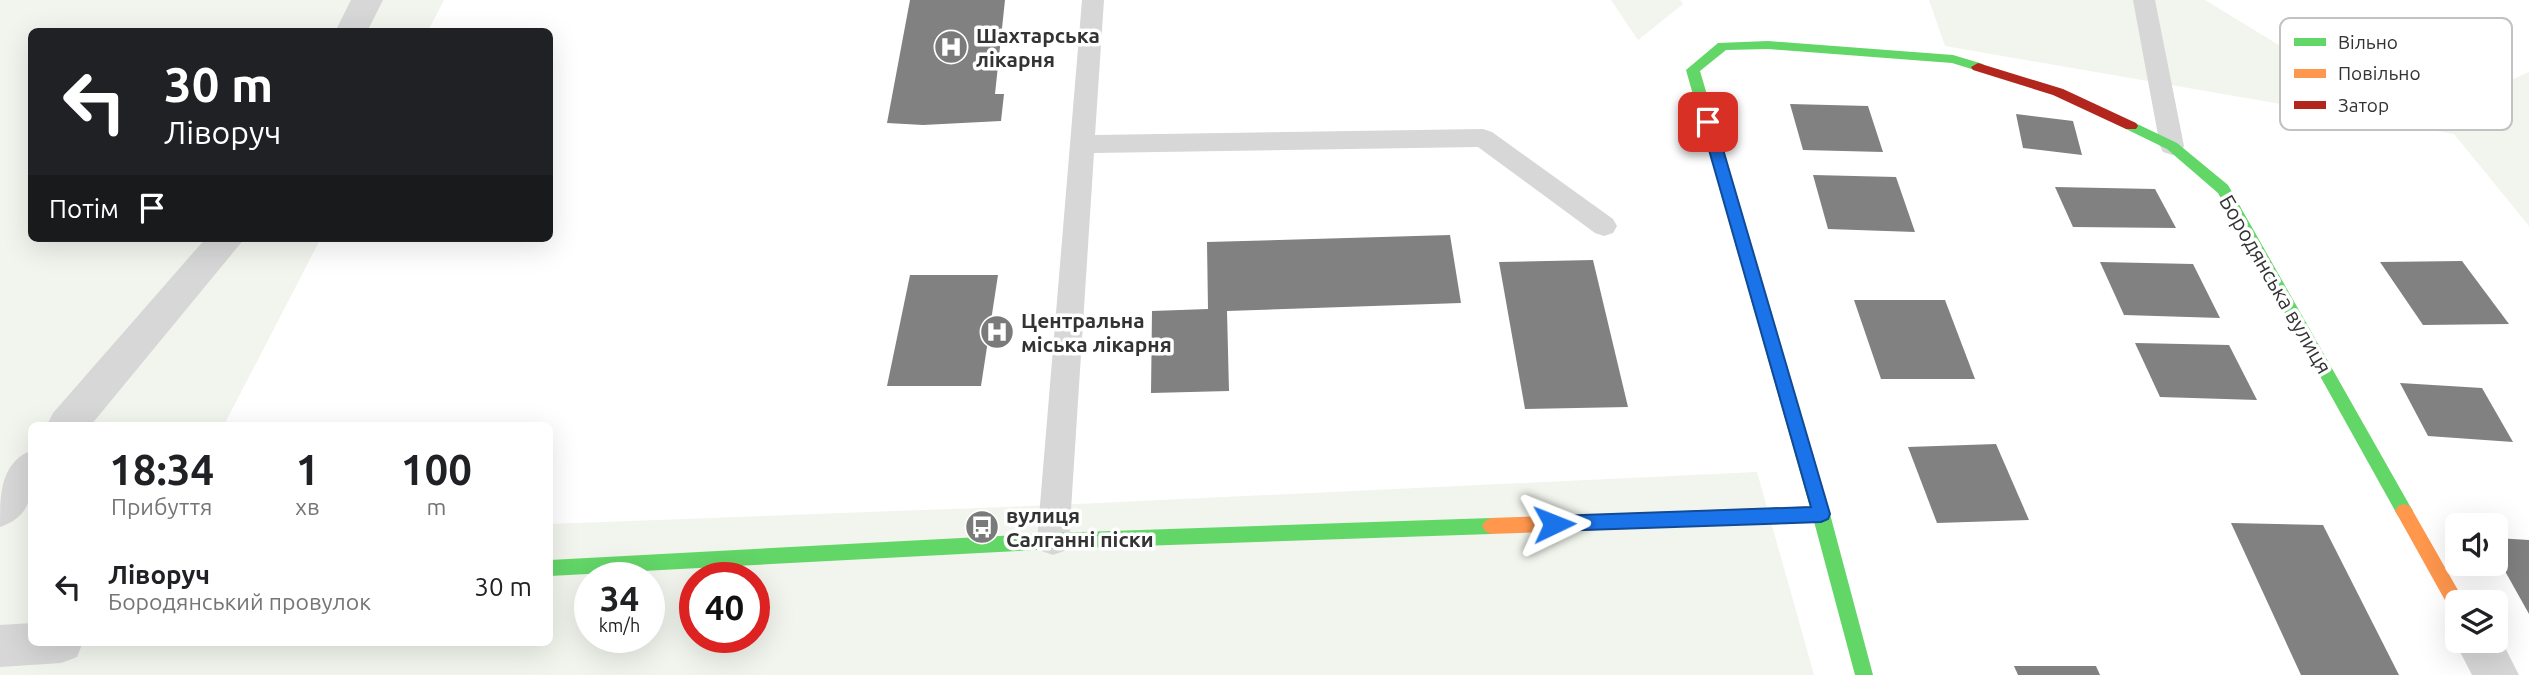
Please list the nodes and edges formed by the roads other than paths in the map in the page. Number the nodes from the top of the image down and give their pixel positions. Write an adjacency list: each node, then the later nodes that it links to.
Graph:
1 (368, 0): 4 (street)
2 (1093, 0): 5 (lane)
3 (2144, 0): 6 (lane)
4 (353, 28)
5 (1082, 144): 7 (lane); 13 (lane)
6 (2172, 146): 12 (street, Бородянська вулиця); 15 (street, Бородянська вулиця)
7 (1604, 226)
8 (224, 242): 9 (street)
9 (70, 422)
10 (28, 472): 11 (street)
11 (0, 509)
12 (1821, 514): 13 (street); 19 (street)
13 (1053, 541): 14 (street)
14 (553, 568)
15 (2449, 590)
16 (28, 644): 17 (street)
17 (0, 646)
18 (2484, 653): 20 (street)
19 (1864, 675)
20 (2496, 675)

